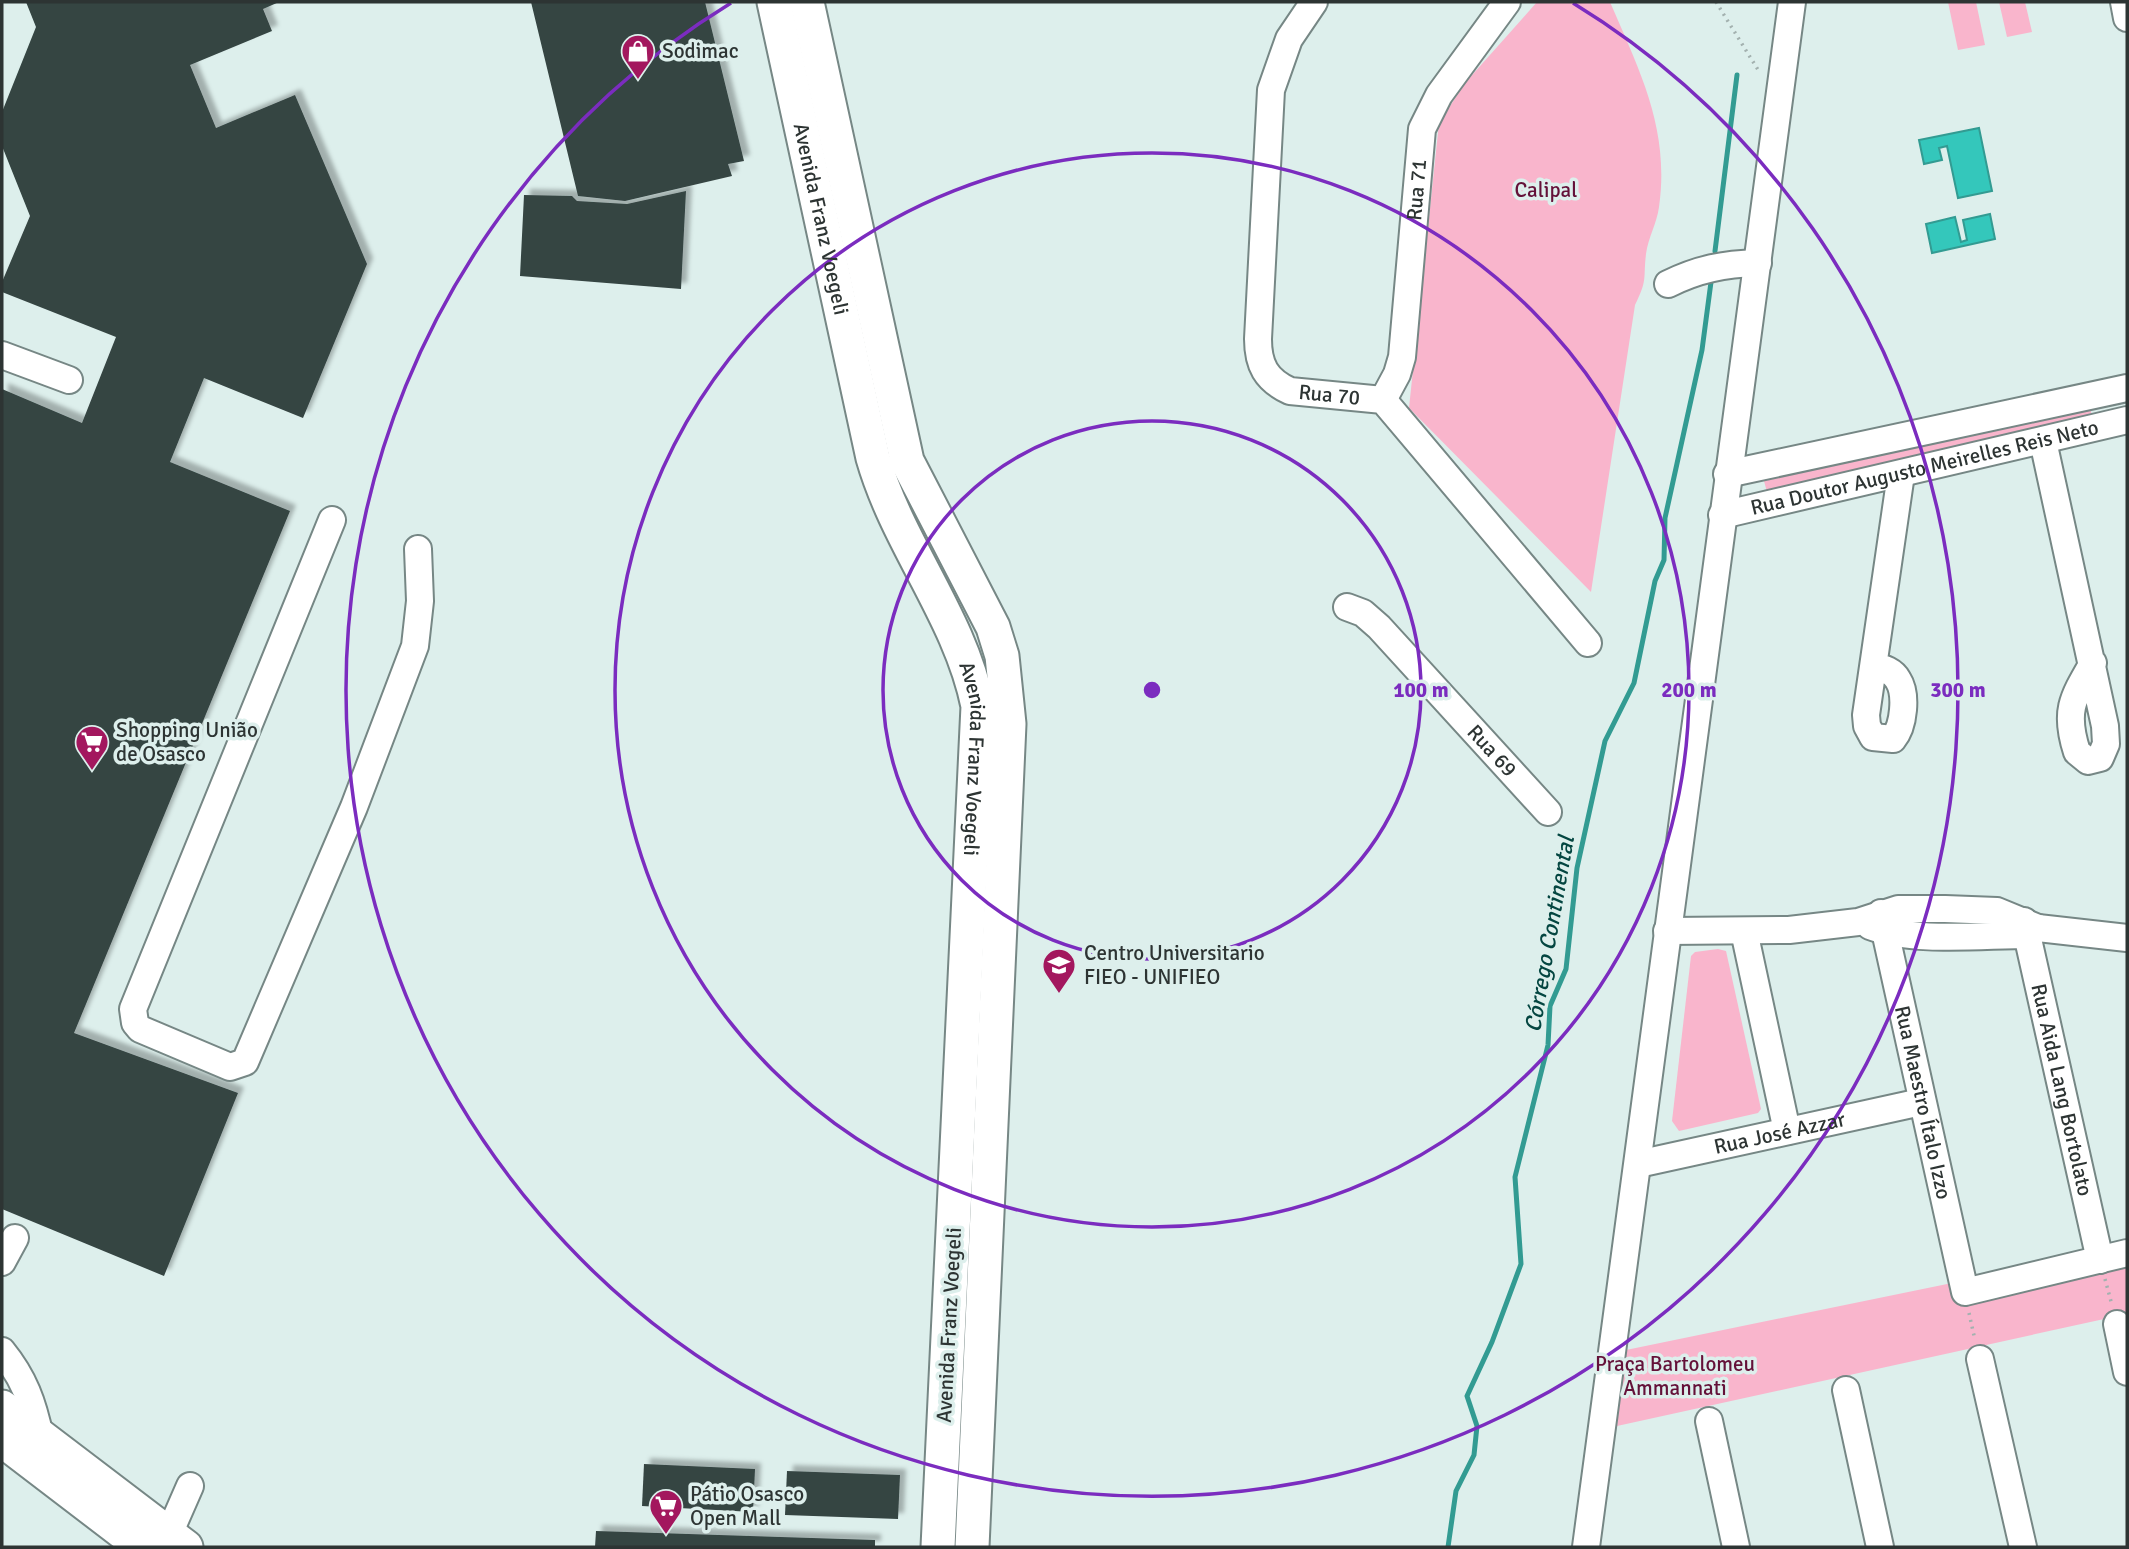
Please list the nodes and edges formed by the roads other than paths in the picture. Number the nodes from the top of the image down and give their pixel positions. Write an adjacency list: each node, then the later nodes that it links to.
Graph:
1 (774, 2): 10 (main road, Avenida Franz Voegeli)
2 (807, 2): 13 (main road, Avenida Franz Voegeli)
3 (1314, 2): 15 (street, Rua 70)
4 (1507, 2): 15 (street, Rua 71)
5 (1792, 2): 8 (street)
6 (2124, 2): 7 (street)
7 (2127, 18)
8 (1758, 263): 9 (street); 18 (street)
9 (1668, 284)
10 (843, 320): 13 (main road); 26 (main road, Avenida Franz Voegeli)
11 (2, 355): 12 (street)
12 (69, 380)
13 (889, 384): 24 (main road, Avenida Franz Voegeli)
14 (2126, 393): 18 (street, Rua Doutor Augusto Meirelles Reis Neto)
15 (1383, 400): 25 (street, Rua 70)
16 (2127, 420): 17 (street, Rua Doutor Augusto Meirelles Reis Neto)
17 (2043, 440): 19 (street, Rua Doutor Augusto Meirelles Reis Neto); 28 (street)
18 (1727, 474): 20 (street)
19 (1901, 474): 20 (street, Rua Doutor Augusto Meirelles Reis Neto); 29 (street)
20 (1722, 515): 33 (street)
21 (332, 520): 22 (street)
22 (418, 549)
23 (1347, 607): 30 (street, Rua 69)
24 (986, 613): 26 (main road); 27 (main road, Avenida Franz Voegeli)
25 (1588, 643)
26 (961, 650): 27 (main road); 55 (main road, Avenida Franz Voegeli)
27 (1000, 652): 56 (main road, Avenida Franz Voegeli)
28 (2093, 663)
29 (1874, 666)
30 (1548, 812)
31 (1875, 922): 32 (street); 34 (street); 36 (street, Rua Maestro Ítalo Izzo)
32 (2030, 928): 35 (street); 41 (street, Rua Aida Lang Bortolato)
33 (1667, 931): 34 (street); 38 (street)
34 (1744, 931): 37 (street)
35 (2127, 938)
36 (1921, 1102): 37 (street, Rua José Azzar); 41 (street, Rua Maestro Ítalo Izzo)
37 (1787, 1131): 38 (street, Rua José Azzar)
38 (1638, 1164): 53 (street)
39 (15, 1238): 42 (street)
40 (2127, 1253): 41 (street)
41 (2100, 1260)
42 (2, 1262)
43 (2117, 1324): 46 (street)
44 (2, 1351): 50 (street)
45 (1980, 1359): 59 (street)
46 (2127, 1371)
47 (1846, 1390): 58 (street)
48 (2, 1407): 50 (main road)
49 (1709, 1421): 57 (street)
50 (40, 1437): 54 (main road)
51 (2, 1440): 54 (main road)
52 (190, 1486): 54 (street)
53 (1589, 1542)
54 (166, 1543)
55 (938, 1547)
56 (972, 1547)
57 (1736, 1547)
58 (1880, 1547)
59 (2023, 1547)

